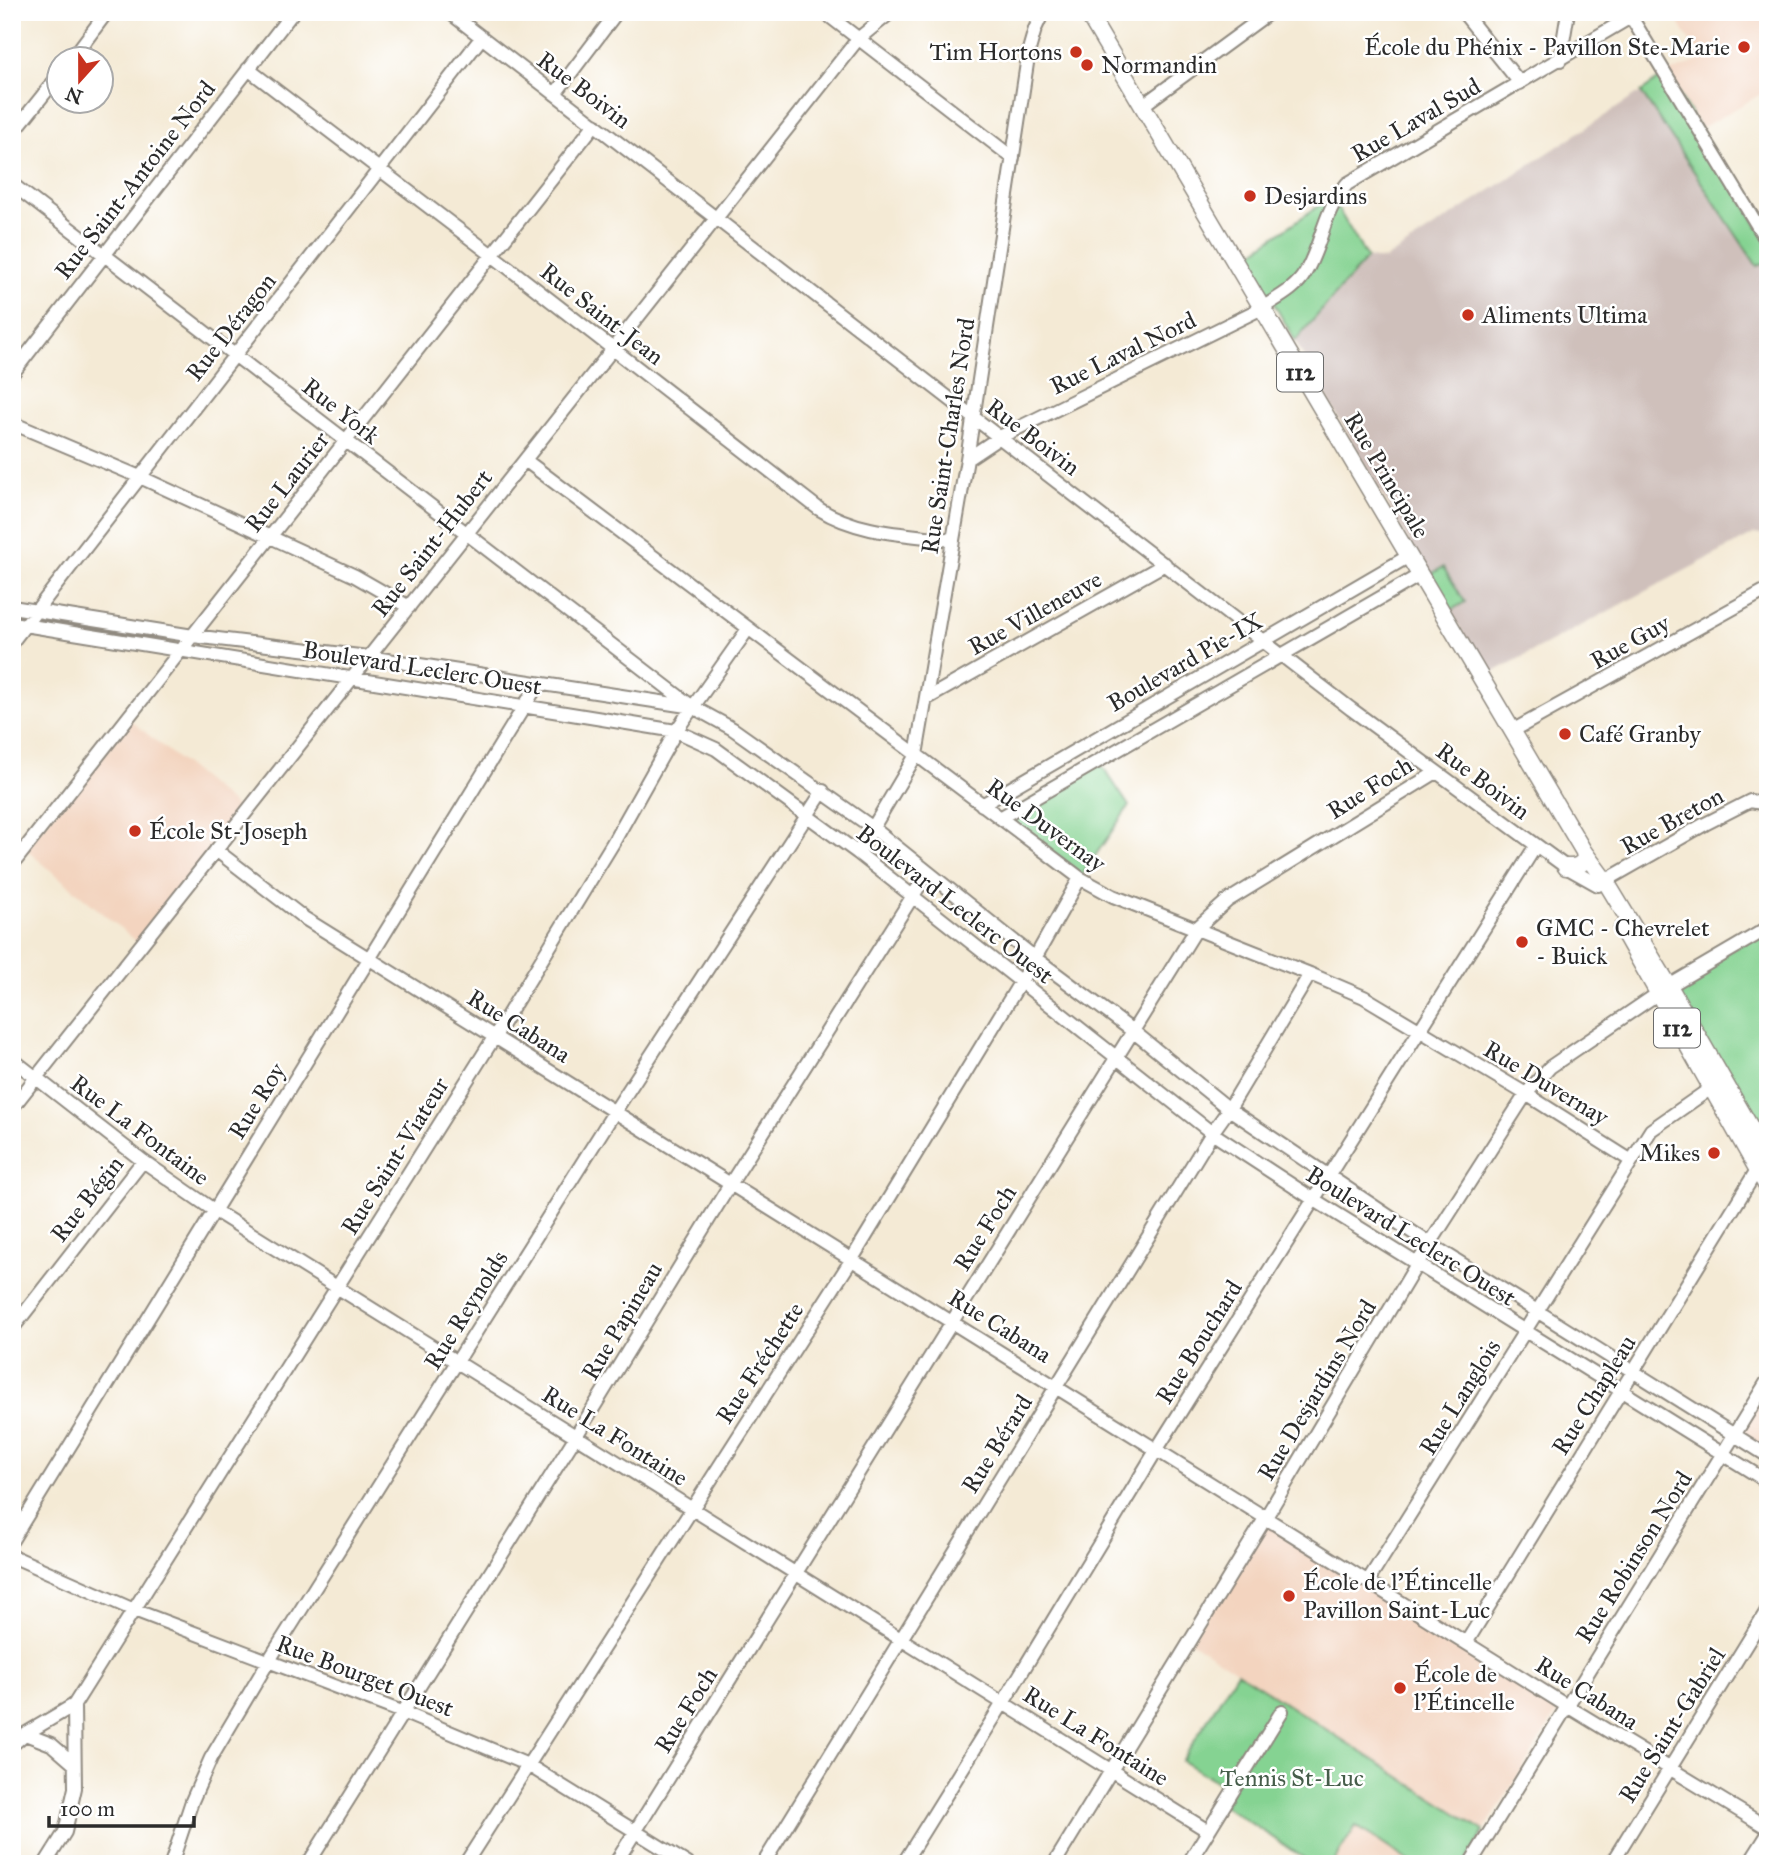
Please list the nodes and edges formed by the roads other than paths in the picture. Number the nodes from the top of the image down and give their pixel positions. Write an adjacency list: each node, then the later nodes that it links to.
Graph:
1 (107, 12): 15 (street)
2 (293, 12): 17 (street, Rue Saint-Antoine Nord)
3 (449, 12): 13 (street, Rue Boivin)
4 (617, 12): 20 (street)
5 (824, 12): 14 (street)
6 (891, 12): 14 (street, Rue Saint-Hubert)
7 (1043, 12): 24 (street, Rue Saint-Charles Nord)
8 (1087, 12): 21 (main road, Rue Principale / 112)
9 (1270, 12): 21 (street)
10 (1463, 12): 18 (street)
11 (1567, 12): 16 (street)
12 (1635, 15): 16 (street, Rue Laval Sud); 28 (street)
13 (482, 37): 20 (street, Rue Boivin); 25 (street, Rue Déragon)
14 (858, 39): 24 (street); 27 (street, Rue Saint-Hubert)
15 (82, 46)
16 (1560, 60): 18 (street, Rue Laval Sud)
17 (248, 69): 25 (street, Rue Saint-Jean); 29 (street, Rue Saint-Antoine Nord)
18 (1520, 83): 31 (street, Rue Laval Sud)
19 (46, 92): 23 (street)
20 (555, 94): 22 (street, Rue Boivin)
21 (1142, 106): 31 (main road, Rue Principale / 112)
22 (595, 124): 27 (street, Rue Boivin); 30 (street, Rue Laurier)
23 (12, 134)
24 (1013, 158): 35 (street, Rue Saint-Charles Nord)
25 (380, 169): 30 (street, Rue Saint-Jean); 33 (street, Rue Déragon)
26 (12, 184): 29 (street, Rue York)
27 (717, 217): 32 (street, Rue Saint-Hubert); 35 (street, Rue Boivin)
28 (1768, 243)
29 (103, 254): 33 (street, Rue York); 34 (street, Rue Saint-Antoine Nord)
30 (492, 255): 32 (street, Rue Saint-Jean); 38 (street, Rue Laurier)
31 (1262, 308): 37 (street, Rue Laval Nord); 45 (main road, Rue Principale / 112)
32 (612, 349): 40 (street, Rue Saint-Hubert); 44 (street, Rue Saint-Jean)
33 (235, 356): 38 (street, Rue York); 41 (street, Rue Déragon)
34 (12, 374)
35 (973, 418): 37 (street, Rue Boivin); 39 (street, Rue Saint-Charles Nord)
36 (12, 423): 41 (street)
37 (1000, 438): 39 (street, Rue Laval Nord); 46 (street, Rue Boivin)
38 (346, 441): 42 (street, Rue York); 43 (street, Rue Laurier)
39 (967, 459): 44 (street, Rue Saint-Charles Nord)
40 (525, 460): 42 (street, Rue Saint-Hubert); 55 (street, Rue Duvernay)
41 (140, 477): 43 (street); 52 (street, Rue Déragon)
42 (466, 533): 51 (street, Rue Saint-Hubert); 62 (street, Rue York)
43 (270, 537): 51 (street); 56 (street, Rue Laurier)
44 (953, 540): 67 (street, Rue Saint-Charles Nord)
45 (1409, 556): 47 (main road, Rue Principale / 112); 49 (street, Boulevard Pie-IX)
46 (1165, 564): 57 (street, Rue Boivin); 67 (street, Rue Villeneuve)
47 (1420, 575): 53 (street, Boulevard Pie-IX); 73 (main road, Rue Principale / 112)
48 (1768, 589): 73 (street, Rue Guy)
49 (1346, 593): 53 (street); 57 (street, Boulevard Pie-IX)
50 (12, 607): 52 (street, Boulevard Leclerc Ouest)
51 (409, 607): 61 (street, Rue Saint-Hubert)
52 (36, 611): 54 (street, Rue Déragon); 56 (street, Boulevard Leclerc Ouest)
53 (1357, 611): 60 (street, Boulevard Pie-IX)
54 (18, 624): 58 (street, Rue Déragon); 59 (street, Boulevard Leclerc Ouest)
55 (748, 629): 70 (street, Rue Saint-Viateur); 76 (street, Rue Duvernay)
56 (193, 636): 59 (street, Rue Laurier); 61 (street, Boulevard Leclerc Ouest)
57 (1263, 641): 60 (street, Rue Boivin); 64 (street, Boulevard Pie-IX)
58 (12, 642)
59 (181, 651): 63 (street, Boulevard Leclerc Ouest); 89 (street, Rue Laurier)
60 (1282, 655): 68 (street, Boulevard Pie-IX); 78 (street, Rue Boivin)
61 (368, 657): 63 (street, Rue Saint-Hubert); 65 (street, Boulevard Leclerc Ouest)
62 (645, 671): 66 (street); 70 (street, Rue York)
63 (351, 680): 69 (street, Boulevard Leclerc Ouest); 86 (street, Rue Saint-Hubert)
64 (1192, 683): 68 (street); 71 (street, Boulevard Pie-IX)
65 (538, 684): 66 (street, Boulevard Leclerc Ouest); 69 (street, Rue Roy)
66 (635, 698): 70 (street, Boulevard Leclerc Ouest)
67 (926, 699): 76 (street, Rue Saint-Charles Nord)
68 (1204, 700): 74 (street, Boulevard Pie-IX)
69 (525, 706): 72 (street, Boulevard Leclerc Ouest); 97 (street, Rue Roy)
70 (693, 707): 72 (street, Rue Saint-Viateur); 79 (street, Boulevard Leclerc Ouest)
71 (1127, 721): 74 (street); 75 (street, Boulevard Pie-IX)
72 (676, 731): 82 (street, Boulevard Leclerc Ouest); 104 (street, Rue Saint-Viateur)
73 (1512, 731): 87 (main road, Rue Principale / 112)
74 (1137, 739): 77 (street, Boulevard Pie-IX)
75 (1074, 751): 77 (street); 81 (street, Boulevard Pie-IX)
76 (916, 755): 81 (street, Rue Duvernay); 84 (street, Rue Saint-Charles Nord)
77 (1085, 769): 83 (street, Boulevard Pie-IX)
78 (1435, 773): 85 (street, Rue Boivin); 95 (street, Rue Foch)
79 (823, 791): 82 (street, Rue Reynolds); 84 (street, Boulevard Leclerc Ouest)
80 (1768, 804): 93 (street, Rue Breton)
81 (982, 805): 83 (street, Rue Duvernay)
82 (807, 814): 88 (street, Boulevard Leclerc Ouest); 112 (street, Rue Reynolds)
83 (1000, 818): 92 (street, Rue Duvernay)
84 (873, 828): 88 (street, Rue Saint-Charles Nord); 91 (street, Boulevard Leclerc Ouest)
85 (1535, 846): 90 (street, Rue Boivin); 102 (street, Rue Bouchard)
86 (216, 850): 97 (street, Rue Cabana); 107 (street, Rue Saint-Hubert)
87 (1584, 852): 90 (main road); 93 (main road, Rue Principale / 112)
88 (858, 853): 94 (street, Boulevard Leclerc Ouest)
89 (12, 865)
90 (1566, 867): 93 (street, Rue Boivin)
91 (928, 872): 94 (street, Rue Papineau); 98 (street, Boulevard Leclerc Ouest)
92 (1080, 878): 95 (street, Rue Duvernay); 98 (street, Rue Fréchette)
93 (1602, 884): 101 (main road, Rue Principale / 112)
94 (912, 896): 100 (street, Boulevard Leclerc Ouest); 118 (street, Rue Papineau)
95 (1197, 928): 99 (street, Rue Duvernay); 103 (street, Rue Foch)
96 (1768, 929): 101 (street, Rue Desjardins Nord)
97 (370, 958): 104 (street, Rue Cabana); 121 (street, Rue Roy)
98 (1035, 958): 100 (street, Rue Fréchette); 103 (street, Boulevard Leclerc Ouest)
99 (1310, 974): 102 (street, Rue Duvernay); 111 (street, Rue Bérard)
100 (1021, 982): 106 (street, Boulevard Leclerc Ouest); 123 (street, Rue Fréchette)
101 (1663, 990): 108 (main road, Rue Principale / 112); 109 (street, Rue Desjardins Nord)
102 (1420, 1031): 109 (street, Rue Duvernay); 117 (street, Rue Bouchard)
103 (1134, 1032): 106 (street, Rue Foch); 111 (street, Boulevard Leclerc Ouest)
104 (495, 1036): 112 (street, Rue Cabana); 125 (street, Rue Saint-Viateur)
105 (12, 1059): 107 (street, Rue La Fontaine)
106 (1116, 1059): 113 (street, Boulevard Leclerc Ouest); 127 (street, Rue Foch)
107 (36, 1078): 110 (street, Rue Saint-Hubert); 115 (street, Rue La Fontaine)
108 (1717, 1084): 114 (street, Rue Langlois); 116 (main road, Rue Principale / 112)
109 (1526, 1094): 114 (street, Rue Duvernay); 122 (street, Rue Desjardins Nord)
110 (12, 1108)
111 (1229, 1109): 113 (street, Rue Bérard); 117 (street, Boulevard Leclerc Ouest)
112 (615, 1111): 118 (street, Rue Cabana); 130 (street, Rue Reynolds)
113 (1212, 1133): 120 (street, Boulevard Leclerc Ouest); 133 (street, Rue Bérard)
114 (1630, 1160): 126 (street, Rue Langlois)
115 (143, 1161): 121 (street, Rue La Fontaine); 128 (street, Rue Bégin)
116 (1762, 1164): 119 (main road, Rue Principale / 112); 131 (street, Rue Chapleau)
117 (1329, 1176): 120 (street, Rue Bouchard); 122 (street, Boulevard Leclerc Ouest)
118 (731, 1183): 123 (street, Rue Cabana); 136 (street, Rue Papineau)
119 (1768, 1188)
120 (1313, 1199): 124 (street, Boulevard Leclerc Ouest); 137 (street, Rue Bouchard)
121 (215, 1211): 125 (street, Rue La Fontaine); 143 (street, Rue Roy)
122 (1430, 1244): 124 (street, Rue Desjardins Nord); 126 (street, Boulevard Leclerc Ouest)
123 (852, 1259): 127 (street, Rue Cabana); 141 (street, Rue Fréchette)
124 (1417, 1264): 129 (street, Boulevard Leclerc Ouest); 142 (street, Rue Desjardins Nord)
125 (337, 1287): 130 (street, Rue La Fontaine); 148 (street, Rue Saint-Viateur)
126 (1538, 1311): 129 (street, Rue Langlois); 131 (street, Boulevard Leclerc Ouest)
127 (952, 1321): 133 (street, Rue Cabana); 145 (street, Rue Foch)
128 (12, 1329)
129 (1525, 1332): 134 (street, Boulevard Leclerc Ouest); 146 (street, Rue Langlois)
130 (458, 1363): 136 (street, Rue La Fontaine); 151 (street, Rue Reynolds)
131 (1633, 1371): 134 (street, Rue Chapleau); 135 (street, Boulevard Leclerc Ouest)
132 (1768, 1380): 135 (street, Rue Robinson Nord)
133 (1056, 1387): 137 (street, Rue Cabana); 149 (street, Rue Bérard)
134 (1621, 1391): 138 (street, Boulevard Leclerc Ouest); 150 (street, Rue Chapleau)
135 (1734, 1435): 138 (street, Rue Robinson Nord); 139 (street, Boulevard Leclerc Ouest)
136 (576, 1436): 141 (street, Rue La Fontaine); 156 (street, Rue Papineau)
137 (1157, 1449): 142 (street, Rue Cabana); 152 (street, Rue Bouchard)
138 (1722, 1454): 140 (street, Boulevard Leclerc Ouest); 154 (street, Rue Robinson Nord)
139 (1768, 1456)
140 (1768, 1482)
141 (691, 1508): 145 (street, Rue La Fontaine); 160 (street, Rue Fréchette)
142 (1266, 1517): 146 (street, Rue Cabana); 162 (street, Rue Desjardins Nord)
143 (12, 1540)
144 (12, 1556): 148 (street, Rue Bourget Ouest)
145 (795, 1573): 149 (street, Rue La Fontaine); 164 (street, Rue Foch)
146 (1368, 1581): 150 (street, Rue Cabana)
147 (1768, 1609): 161 (street, Rue Saint-Gabriel)
148 (134, 1610): 151 (street, Rue Bourget Ouest); 153 (street, Rue Saint-Viateur)
149 (901, 1639): 152 (street, Rue La Fontaine); 174 (street, Rue Bérard)
150 (1466, 1643): 154 (street, Rue Cabana)
151 (268, 1662): 156 (street, Rue Bourget Ouest); 169 (street, Rue Reynolds)
152 (1003, 1703): 162 (street, Rue La Fontaine); 175 (street, Rue Bouchard)
153 (74, 1705): 157 (street); 159 (street)
154 (1567, 1706): 161 (street, Rue Cabana); 167 (street, Rue Robinson Nord)
155 (1282, 1710): 165 (street)
156 (402, 1712): 160 (street, Rue Bourget Ouest); 170 (street, Rue Papineau)
157 (25, 1734): 158 (street); 159 (street)
158 (12, 1745)
159 (74, 1763): 168 (street)
160 (528, 1765): 164 (street, Rue Bourget Ouest); 171 (street, Rue Fréchette)
161 (1670, 1769): 163 (street, Rue Cabana); 178 (street, Rue Saint-Gabriel)
162 (1111, 1770): 165 (street, Rue La Fontaine); 176 (street, Rue Desjardins Nord)
163 (1768, 1828)
164 (636, 1830): 172 (street, Rue Foch); 173 (street, Rue Bourget Ouest)
165 (1208, 1831): 177 (street)
166 (1768, 1834): 179 (street)
167 (1470, 1863)
168 (45, 1864)
169 (171, 1864)
170 (309, 1864)
171 (465, 1864)
172 (615, 1864)
173 (688, 1864)
174 (763, 1864)
175 (903, 1864)
176 (1054, 1864)
177 (1188, 1864)
178 (1611, 1864)
179 (1749, 1864)

